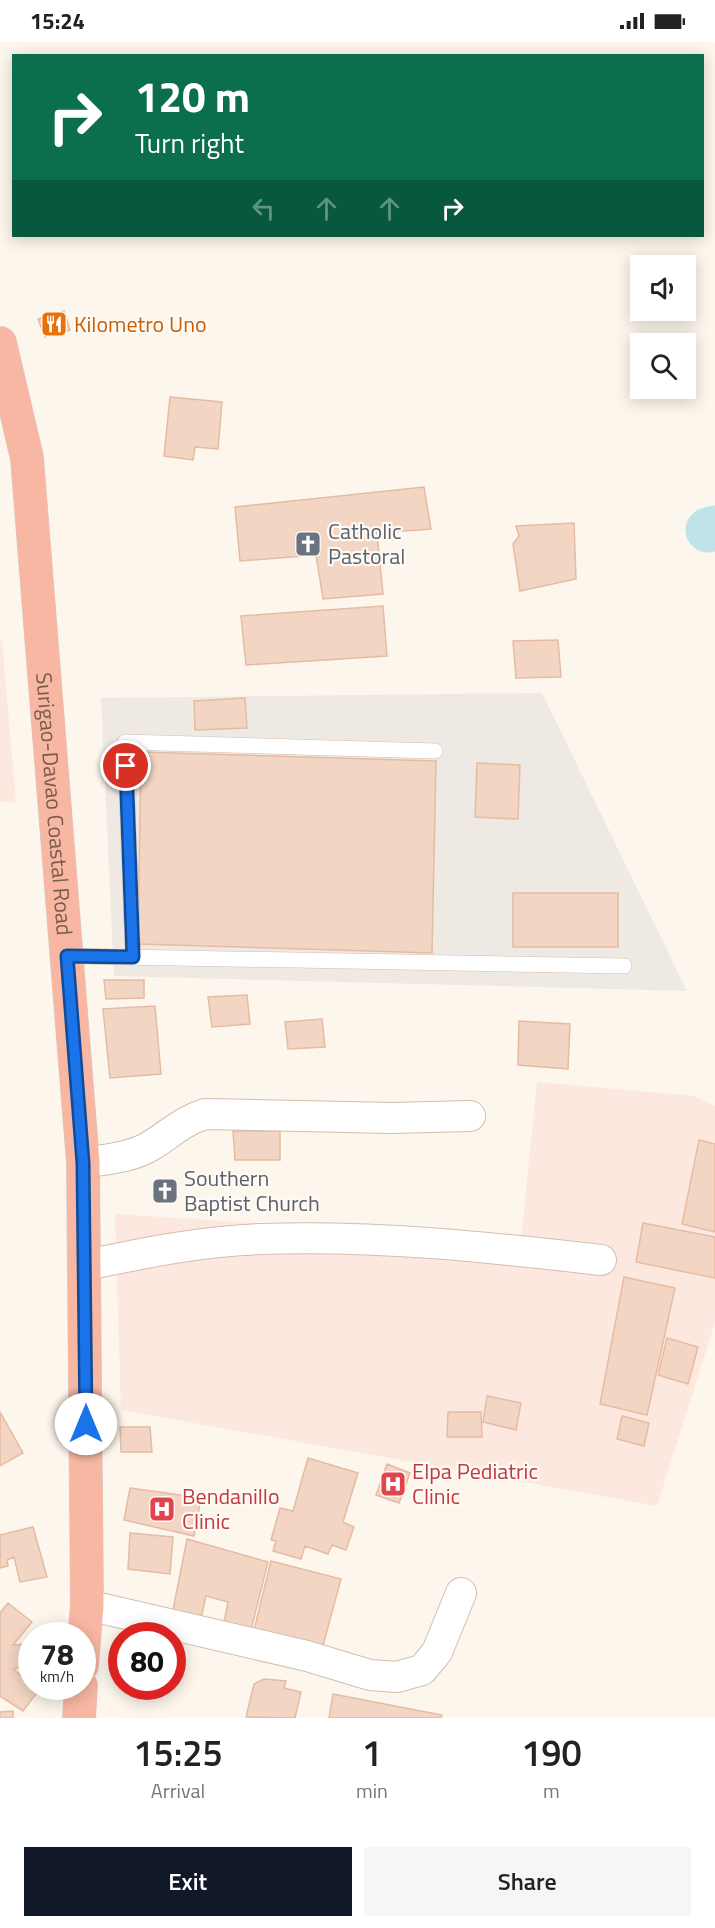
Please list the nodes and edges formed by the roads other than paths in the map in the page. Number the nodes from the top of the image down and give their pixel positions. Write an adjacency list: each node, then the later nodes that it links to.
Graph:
1 (0, 343): 3 (highway, Surigao-Davao Coastal Road)
2 (435, 751): 4 (lane)
3 (67, 956): 4 (lane); 7 (highway, Surigao-Davao Coastal Road)
4 (133, 957): 5 (lane)
5 (624, 966)
6 (470, 1116): 7 (street)
7 (83, 1163): 9 (highway, Surigao-Davao Coastal Road)
8 (601, 1260): 9 (street)
9 (86, 1265): 11 (highway, Surigao-Davao Coastal Road)
10 (461, 1593): 11 (street)
11 (87, 1605): 12 (highway, Surigao-Davao Coastal Road)
12 (86, 1622)
13 (80, 1700): 14 (highway)
14 (79, 1718)

